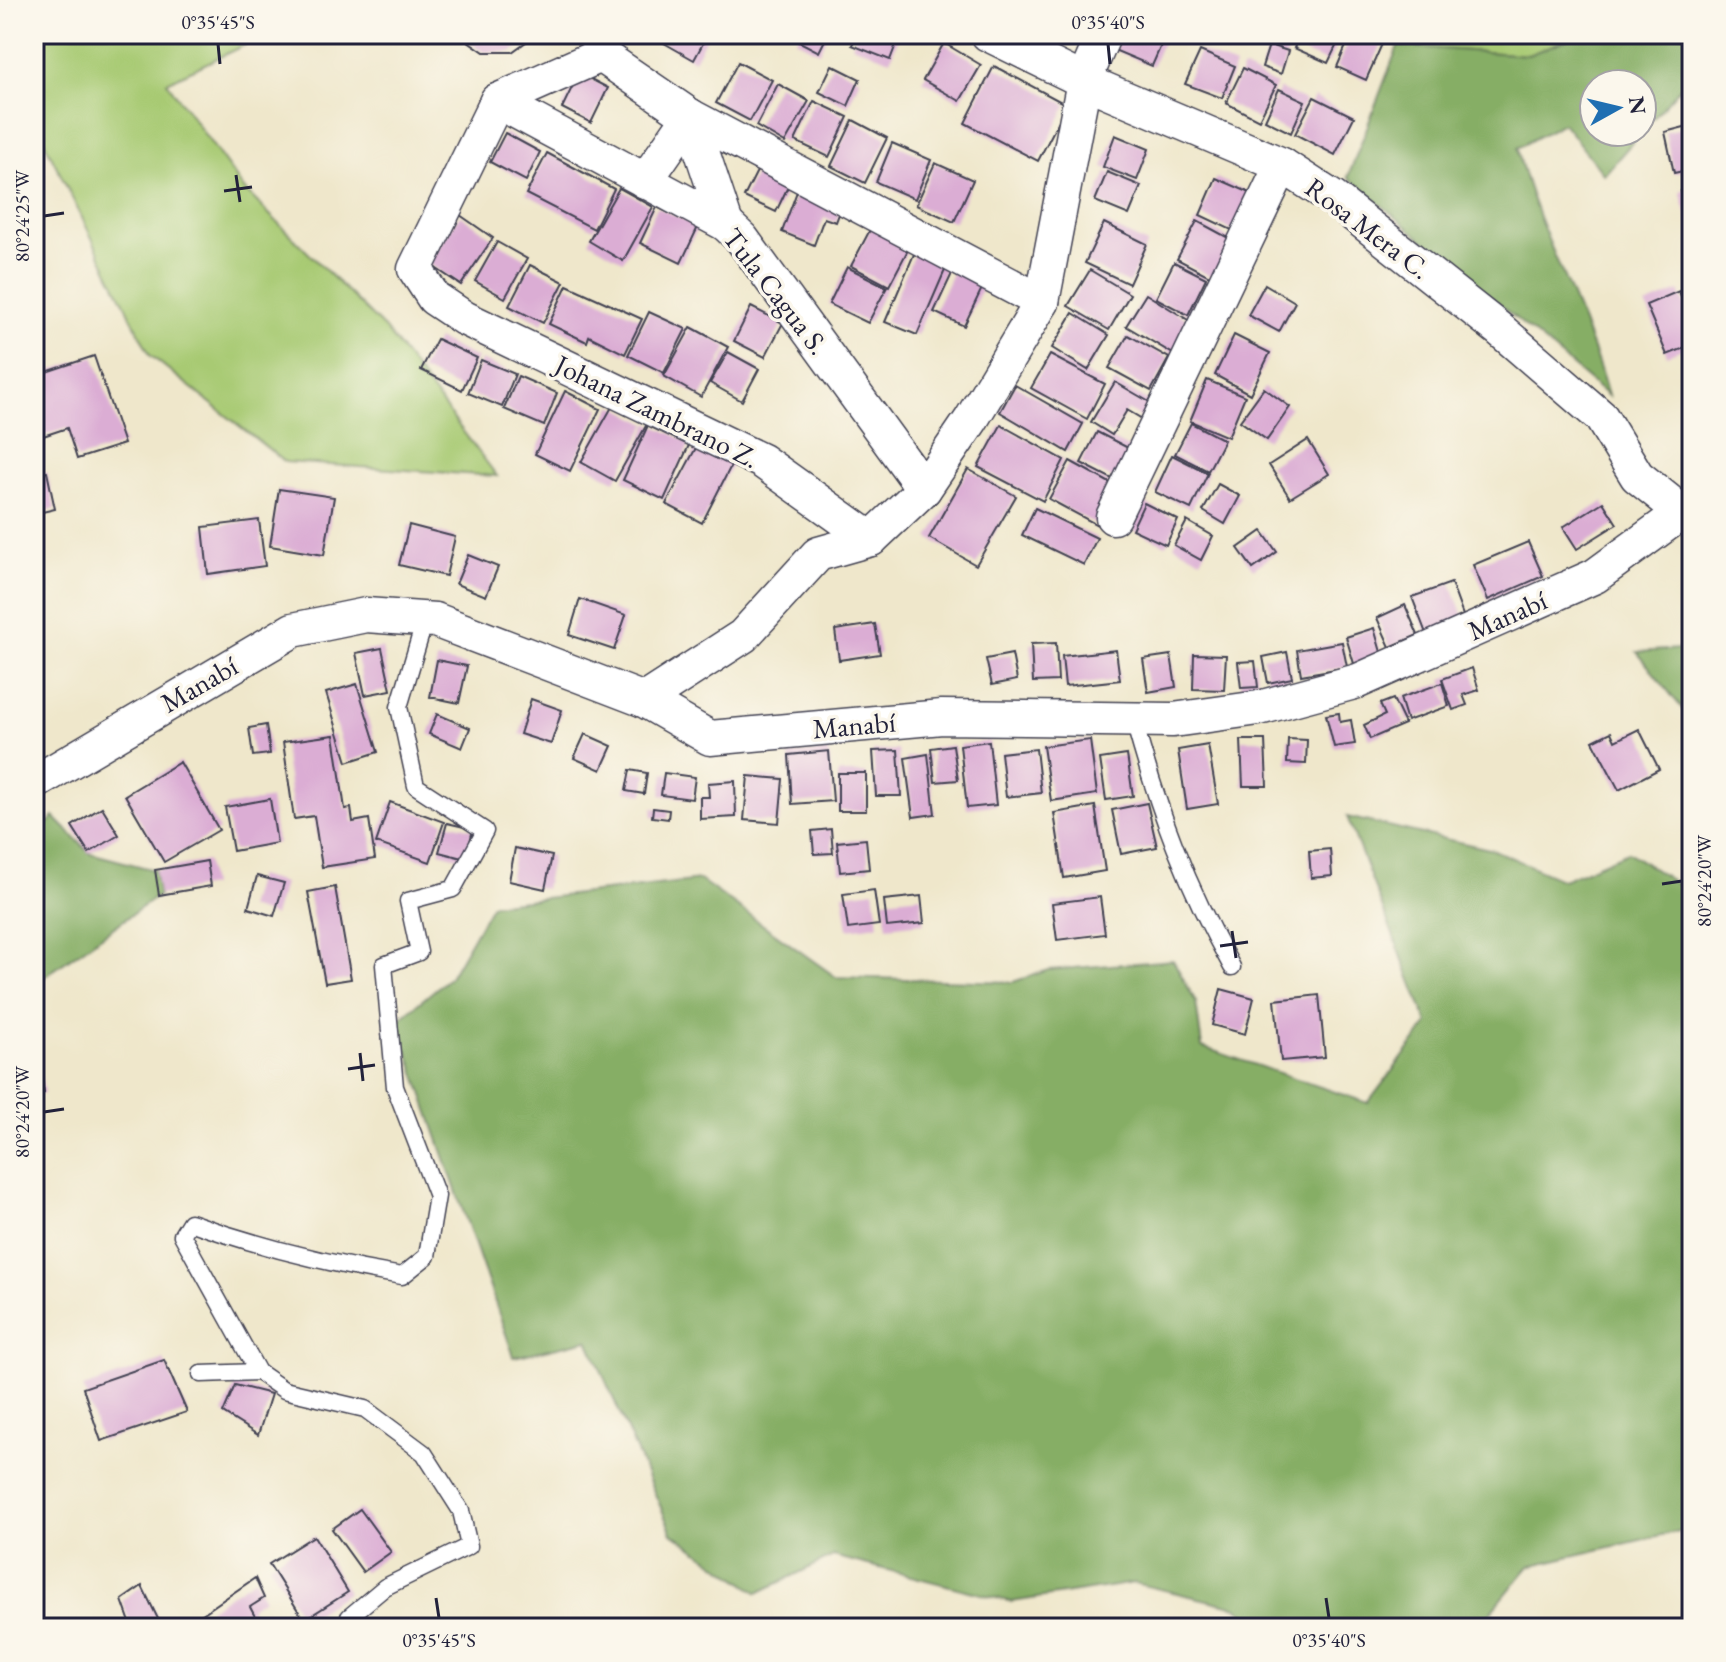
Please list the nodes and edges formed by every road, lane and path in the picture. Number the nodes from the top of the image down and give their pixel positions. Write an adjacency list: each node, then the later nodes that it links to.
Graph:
1 (988, 34): 4 (street, Rosa Mera C.)
2 (1104, 34): 4 (street)
3 (602, 44): 5 (street); 6 (street)
4 (1084, 81): 7 (street, Rosa Mera C.); 10 (street)
5 (497, 101): 8 (street, Tula Cagua S.); 14 (street, Johana Zambrano Z.)
6 (690, 116): 8 (street); 9 (street); 10 (street)
7 (1282, 165): 12 (street, Rosa Mera C.); 13 (street)
8 (645, 181): 9 (street, Tula Cagua S.)
9 (726, 224): 11 (street, Tula Cagua S.)
10 (1042, 302): 11 (street)
11 (924, 489): 14 (street)
12 (1688, 509): 17 (street, Manabí)
13 (1113, 517)
14 (871, 539): 16 (street)
15 (425, 620): 16 (street, Manabí); 18 (street, Manabí); 20 (lane)
16 (644, 700): 17 (street, Manabí)
17 (1134, 721): 19 (lane)
18 (34, 783)
19 (1232, 967)
20 (258, 1372): 21 (lane); 22 (lane)
21 (201, 1374)
22 (349, 1617)

